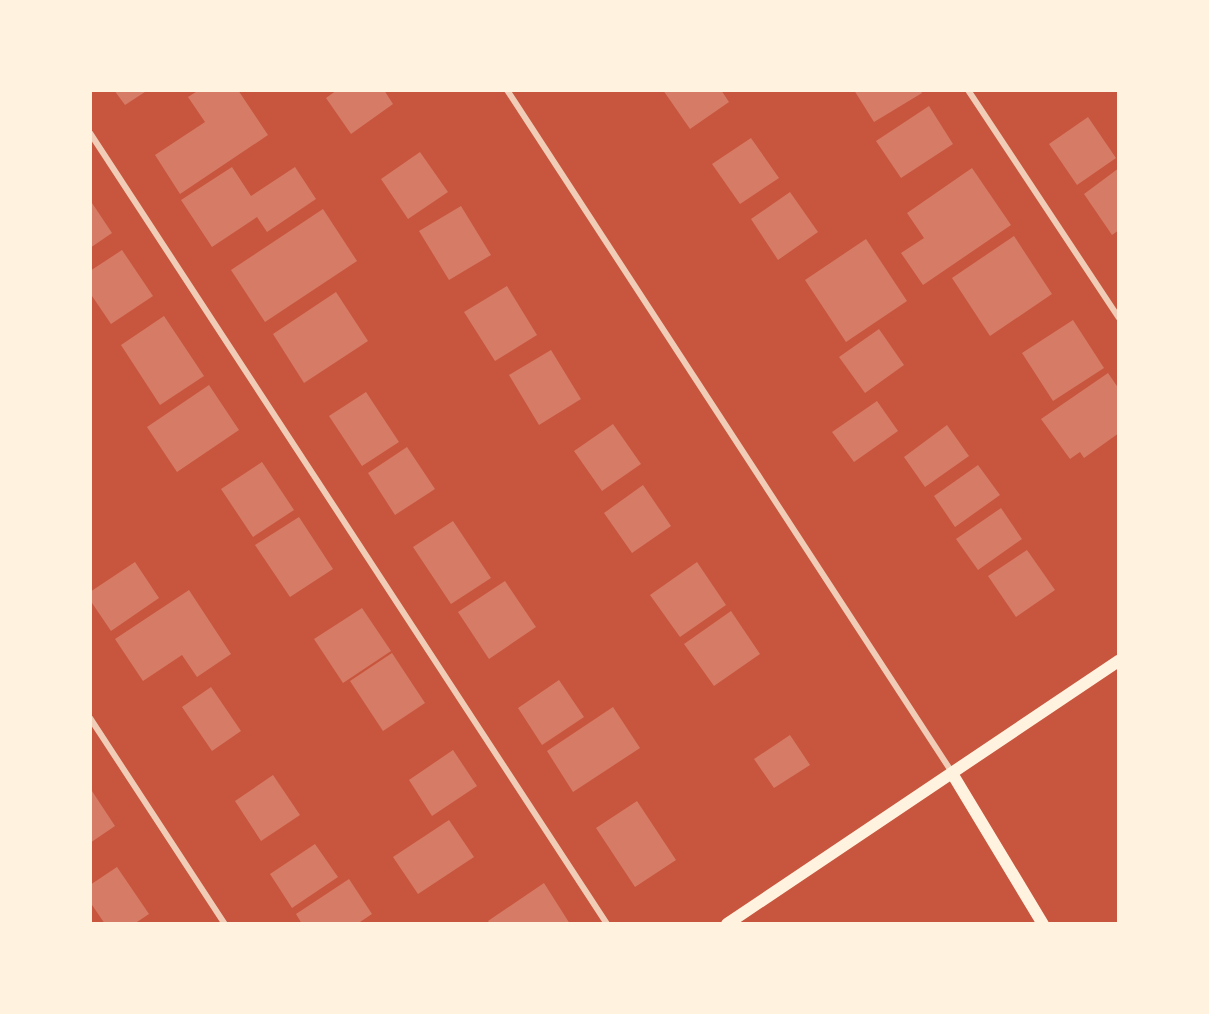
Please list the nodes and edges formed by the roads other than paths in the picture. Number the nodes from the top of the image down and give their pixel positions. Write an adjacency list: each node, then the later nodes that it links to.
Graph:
1 (507, 90): 7 (street)
2 (968, 90): 4 (street)
3 (90, 133): 9 (street)
4 (1119, 318)
5 (1119, 662): 7 (main road)
6 (90, 718): 8 (street)
7 (953, 775): 10 (main road); 11 (main road)
8 (225, 924)
9 (607, 924)
10 (727, 924)
11 (1043, 924)

